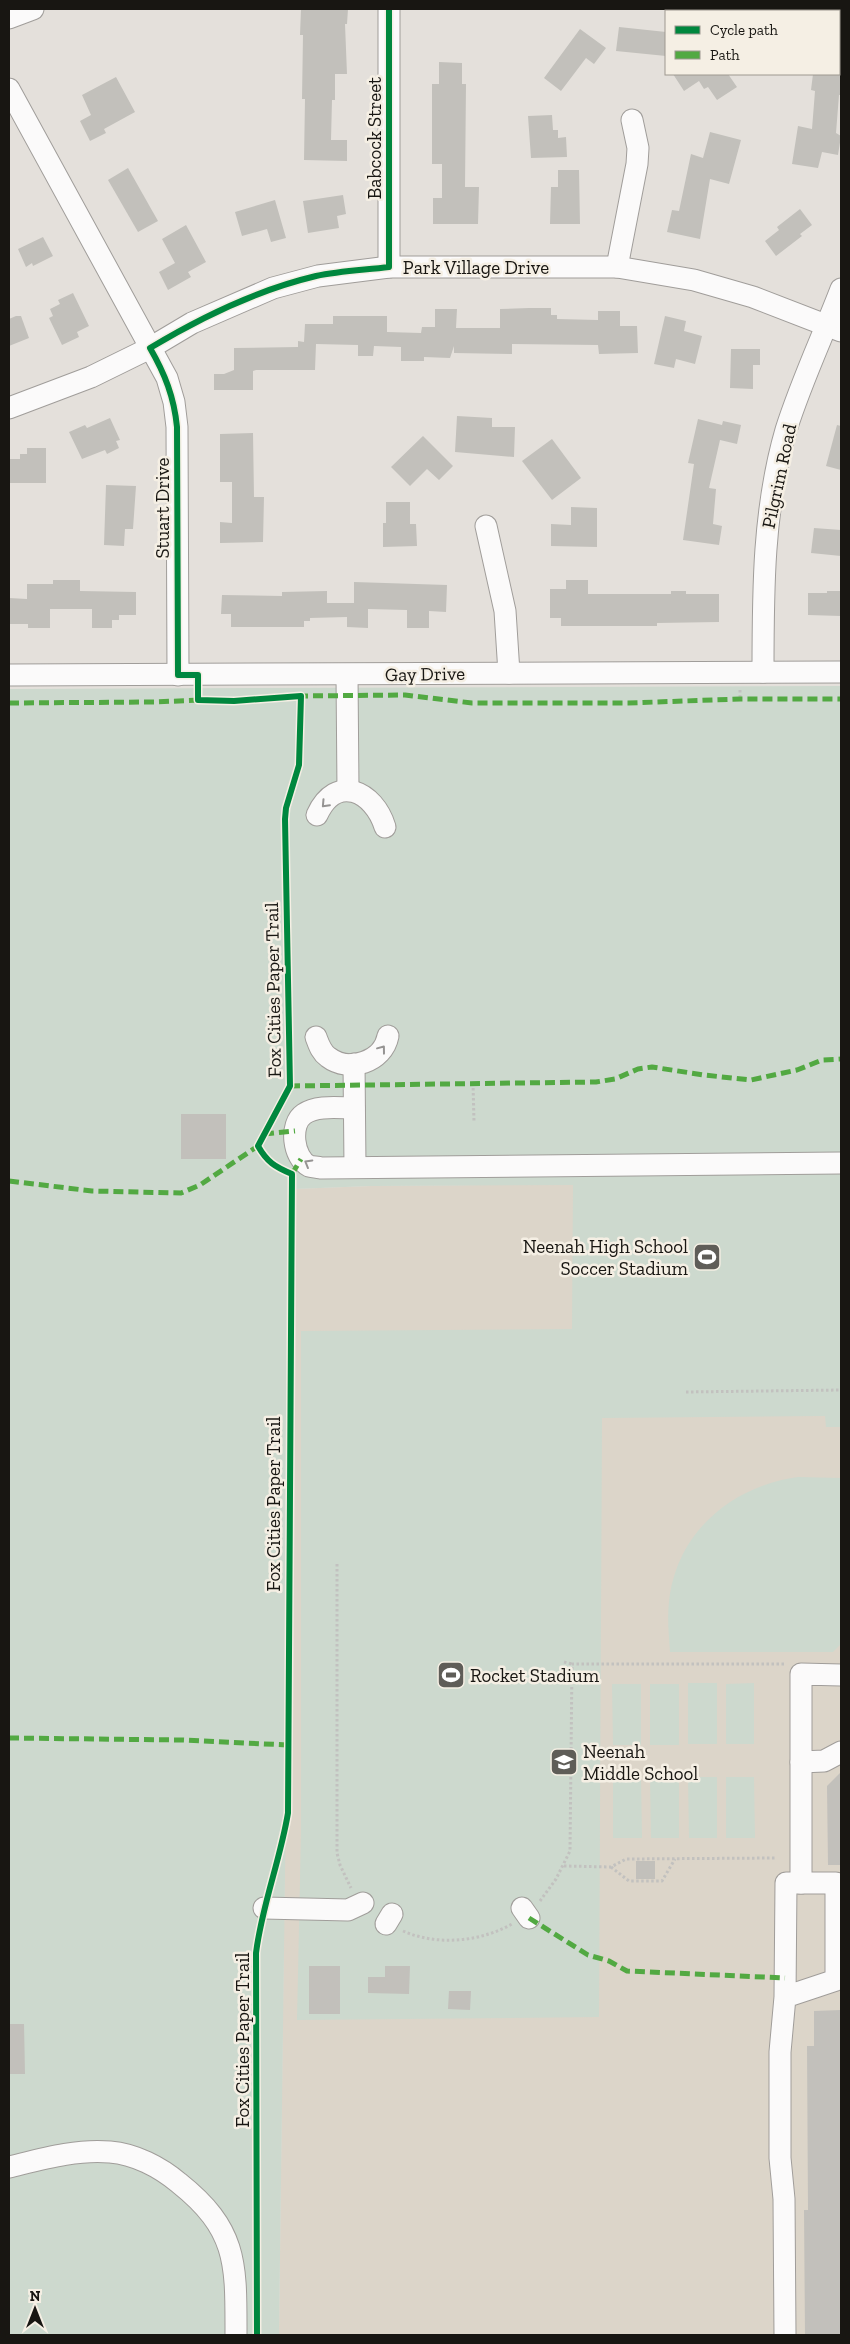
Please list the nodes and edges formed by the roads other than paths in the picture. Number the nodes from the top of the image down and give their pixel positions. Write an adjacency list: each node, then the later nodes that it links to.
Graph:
1 (33, 9): 3 (street)
2 (389, 9): 6 (street, Babcock Street)
3 (9, 18)
4 (9, 89): 10 (street, Stuart Drive)
5 (632, 120): 7 (street)
6 (389, 267): 7 (street, Park Village Drive); 10 (street, Park Village Drive)
7 (617, 267): 9 (street, Park Village Drive)
8 (841, 289): 9 (street, Pilgrim Road)
9 (834, 329): 13 (street, Pilgrim Road)
10 (150, 348): 11 (street, Park Village Drive); 17 (street, Stuart Drive)
11 (9, 408)
12 (486, 526): 15 (street)
13 (763, 672): 14 (street, Gay Drive); 15 (street, Gay Drive)
14 (841, 672)
15 (509, 673): 18 (street, Gay Drive)
16 (9, 675): 17 (street, Gay Drive)
17 (178, 675): 18 (street, Gay Drive)
18 (347, 675): 19 (street)
19 (348, 790): 20 (street, one-way to 20); 21 (street)
20 (317, 815)
21 (385, 827)
22 (388, 1036): 24 (street, one-way to 22)
23 (316, 1037): 24 (street)
24 (354, 1064): 25 (street)
25 (354, 1108): 27 (street); 27 (street, one-way to 25)
26 (841, 1163): 27 (street)
27 (355, 1167)
28 (841, 1674): 30 (street)
29 (841, 1752): 30 (street)
30 (801, 1762): 31 (street)
31 (800, 1883): 34 (street); 34 (street)
32 (363, 1903): 33 (street)
33 (264, 1908)
34 (785, 1998): 37 (street)
35 (9, 2167): 36 (street)
36 (236, 2335)
37 (786, 2335)

